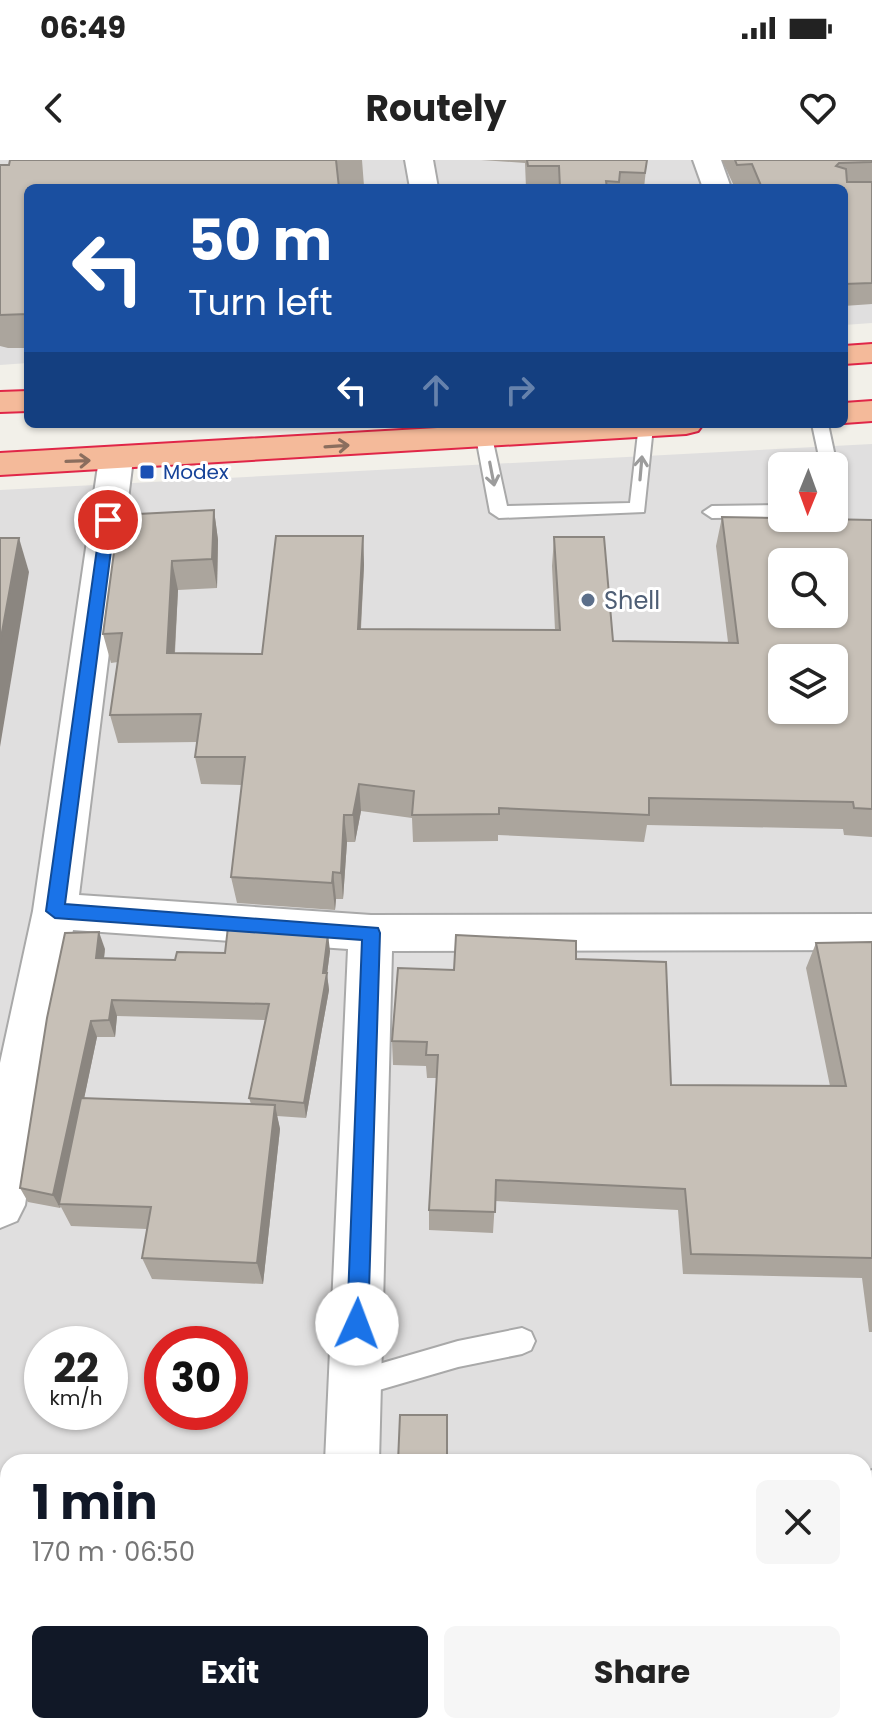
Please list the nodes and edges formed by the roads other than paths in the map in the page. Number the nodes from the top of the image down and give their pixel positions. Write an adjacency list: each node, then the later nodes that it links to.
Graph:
1 (419, 160): 3 (street)
2 (707, 160): 4 (street)
3 (423, 184)
4 (716, 184)
5 (872, 353): 6 (highway)
6 (848, 355)
7 (24, 401): 8 (highway)
8 (0, 402)
9 (872, 411): 10 (highway)
10 (848, 413)
11 (629, 428): 14 (highway)
12 (645, 428): 14 (lane, one-way to 12)
13 (821, 428): 15 (lane)
14 (484, 437): 16 (highway, one-way to 14)
15 (826, 452)
16 (116, 459): 17 (highway, one-way to 16); 20 (street)
17 (0, 464)
18 (768, 511): 19 (lane)
19 (712, 512)
20 (55, 911): 22 (street); 23 (street)
21 (872, 932): 22 (street)
22 (371, 933): 25 (street)
23 (0, 1205)
24 (522, 1341): 25 (lane)
25 (355, 1384): 26 (street)
26 (352, 1454)

